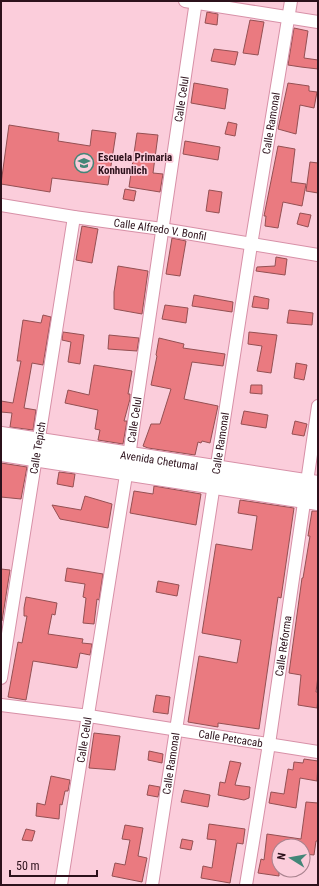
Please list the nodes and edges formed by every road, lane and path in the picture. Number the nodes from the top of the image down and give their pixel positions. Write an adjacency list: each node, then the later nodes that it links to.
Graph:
1 (291, 1): 3 (street, Calle Ramonal)
2 (192, 2): 3 (street); 7 (street, Calle Celul)
3 (289, 17): 4 (street); 8 (street, Calle Ramonal)
4 (318, 22)
5 (1, 205): 6 (street, Calle Alfredo V. Bonfil)
6 (74, 217): 7 (street, Calle Alfredo V. Bonfil); 12 (street, Calle Tepich)
7 (162, 230): 8 (street, Calle Alfredo V. Bonfil); 14 (street, Calle Celul)
8 (251, 245): 9 (street, Calle Alfredo V. Bonfil); 15 (street, Calle Ramonal)
9 (318, 255)
10 (318, 406): 16 (street, Calle Reforma)
11 (1, 436): 12 (main road, Avenida Chetumal)
12 (36, 449): 13 (main road, Avenida Chetumal); 14 (main road, Avenida Chetumal); 17 (street, Calle Tepich)
13 (1, 452)
14 (128, 464): 15 (main road, Avenida Chetumal); 19 (street, Calle Celul)
15 (215, 477): 16 (main road, Avenida Chetumal); 20 (street, Calle Ramonal)
16 (312, 492): 21 (street, Calle Reforma)
17 (1, 678)
18 (1, 705): 19 (street, Calle Petcacab)
19 (88, 716): 20 (street, Calle Petcacab); 23 (street, Calle Celul)
20 (175, 731): 21 (street, Calle Petcacab); 24 (street, Calle Ramonal)
21 (269, 744): 22 (street, Calle Petcacab); 25 (street, Calle Reforma)
22 (318, 752)
23 (61, 885)
24 (152, 885)
25 (246, 885)

